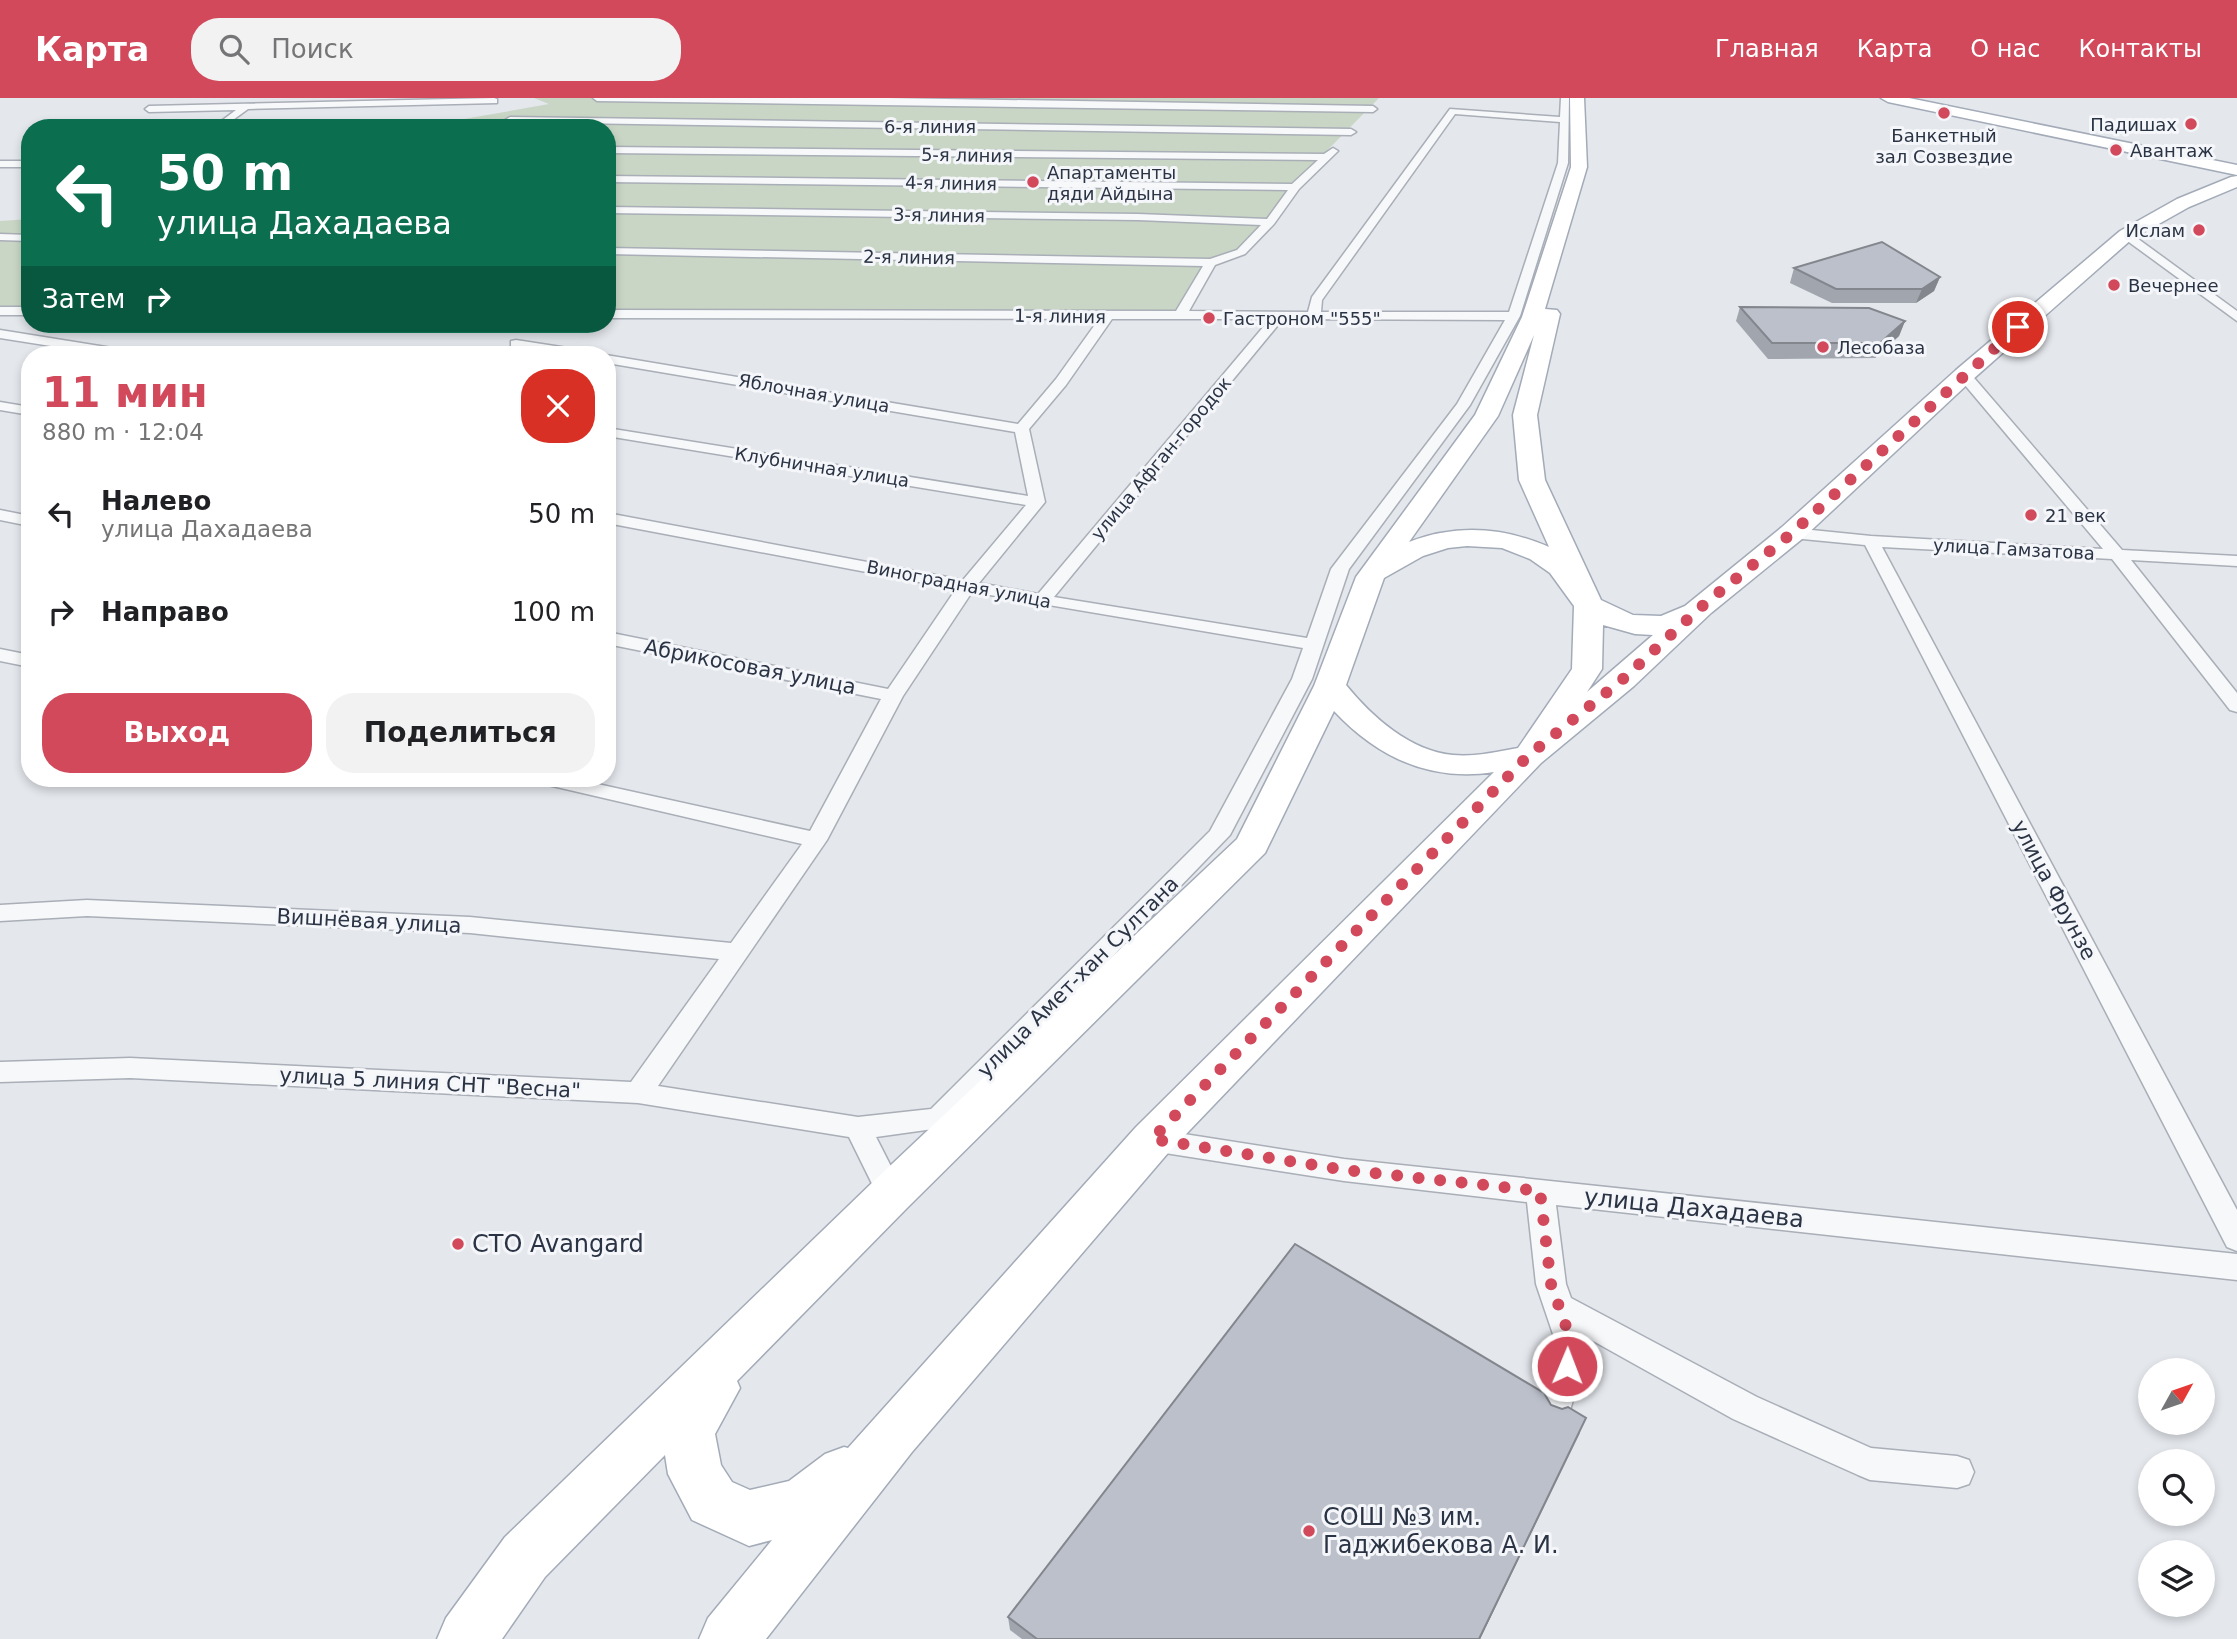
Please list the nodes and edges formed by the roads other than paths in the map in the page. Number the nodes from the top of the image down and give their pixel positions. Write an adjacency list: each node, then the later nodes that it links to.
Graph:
1 (258, 98): 9 (street)
2 (597, 98): 11 (street)
3 (1383, 98): 11 (street)
4 (1565, 98): 13 (street, улица Амет-хан Султана)
5 (1577, 98): 58 (main road)
6 (1587, 98): 61 (main road)
7 (1888, 98): 20 (main road)
8 (494, 101): 9 (street)
9 (246, 107): 10 (street); 12 (street)
10 (149, 109)
11 (1373, 109): 15 (street)
12 (229, 119)
13 (1565, 120): 34 (street); 36 (street, улица Амет-хан Султана)
14 (616, 122): 15 (street, 6-я линия)
15 (1351, 132): 17 (street)
16 (616, 150): 17 (street, 5-я линия)
17 (1328, 157): 23 (street)
18 (21, 163): 19 (street)
19 (0, 164)
20 (2237, 170)
21 (616, 179): 23 (street, 4-я линия)
22 (2237, 181): 26 (main road)
23 (1295, 187): 25 (street)
24 (616, 209): 25 (street, 3-я линия)
25 (1270, 222): 30 (street)
26 (2126, 235): 39 (street); 45 (main road)
27 (0, 237): 28 (street)
28 (21, 238)
29 (616, 251): 30 (street, 2-я линия)
30 (1211, 263): 38 (street)
31 (0, 311): 32 (street)
32 (21, 312)
33 (616, 314): 37 (street, 1-я линия)
34 (1314, 314): 35 (street, 1-я линия); 36 (street, 1-я линия)
35 (1280, 316): 38 (street, 1-я линия); 60 (street, улица Афган-городок)
36 (1514, 316): 64 (street, улица Амет-хан Султана)
37 (1107, 317): 38 (street, 1-я линия); 48 (street)
38 (1179, 317)
39 (2237, 317)
40 (0, 334): 42 (street)
41 (516, 344): 43 (street)
42 (75, 346)
43 (529, 346)
44 (616, 361): 48 (street, Яблочная улица)
45 (1964, 375): 54 (main road); 56 (street)
46 (0, 406): 47 (street)
47 (21, 410)
48 (1021, 429): 50 (street)
49 (616, 433): 50 (street, Клубничная улица)
50 (1037, 502): 59 (street)
51 (0, 515): 52 (street)
52 (21, 520)
53 (616, 520): 59 (street, Виноградная улица)
54 (1792, 533): 55 (street, улица Гамзатова); 62 (main road)
55 (1871, 541): 56 (street, улица Гамзатова); 82 (street, улица Фрунзе)
56 (2117, 554): 57 (street, улица Гамзатова); 69 (street)
57 (2237, 561)
58 (1370, 577): 61 (main road); 67 (main road)
59 (968, 585): 60 (street, Виноградная улица); 68 (street)
60 (1042, 600): 64 (street, Виноградная улица)
61 (1589, 604): 62 (main road); 70 (main road)
62 (1701, 607): 70 (main road)
63 (616, 640): 68 (street, Абрикосовая улица)
64 (1311, 644): 77 (street, улица Амет-хан Султана)
65 (4, 656): 66 (street)
66 (0, 675)
67 (1330, 686): 70 (main road); 77 (main road)
68 (893, 696): 72 (street)
69 (2237, 706)
70 (1528, 756): 79 (main road)
71 (584, 787): 72 (street)
72 (816, 839): 74 (street)
73 (0, 914): 74 (street, Вишнёвая улица)
74 (737, 952): 76 (street)
75 (0, 1072): 76 (street, улица 5 линия СНТ "Весна")
76 (638, 1093): 78 (street, улица 5 линия СНТ "Весна")
77 (955, 1117): 78 (street, улица 5 линия СНТ "Весна"); 81 (main road)
78 (858, 1128): 81 (street)
79 (1152, 1139): 80 (street, улица Дахадаева); 87 (main road)
80 (1540, 1191): 83 (street, улица Дахадаева); 84 (street)
81 (891, 1194): 85 (main road)
82 (2237, 1238)
83 (2237, 1267)
84 (1559, 1307): 86 (street); 88 (street)
85 (741, 1342): 87 (main road); 89 (main road)
86 (1557, 1406)
87 (893, 1434): 90 (main road)
88 (1957, 1472)
89 (467, 1639)
90 (729, 1639)

